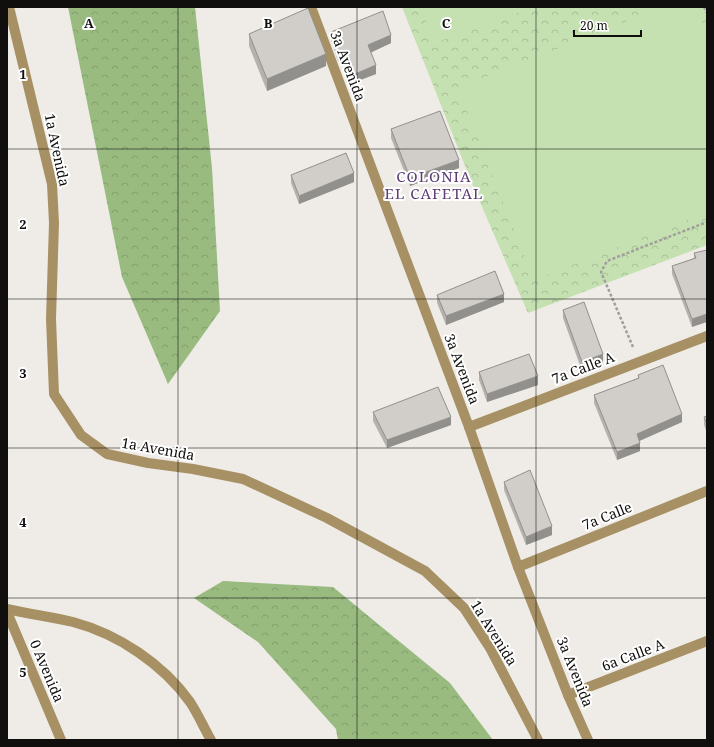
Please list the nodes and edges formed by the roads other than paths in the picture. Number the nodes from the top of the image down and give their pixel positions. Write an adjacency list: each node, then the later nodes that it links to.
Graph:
1 (9, 7): 12 (street, 1a Avenida)
2 (311, 7): 4 (street, 3a Avenida)
3 (707, 336): 4 (street, 7a Calle A)
4 (469, 427): 6 (street, 3a Avenida)
5 (707, 491): 6 (street, 7a Calle)
6 (518, 567): 9 (street, 3a Avenida)
7 (7, 611): 10 (street, 0 Avenida); 11 (street)
8 (707, 641): 9 (street, 6a Calle A)
9 (568, 694): 13 (street, 3a Avenida)
10 (61, 740)
11 (211, 740)
12 (538, 740)
13 (588, 740)

